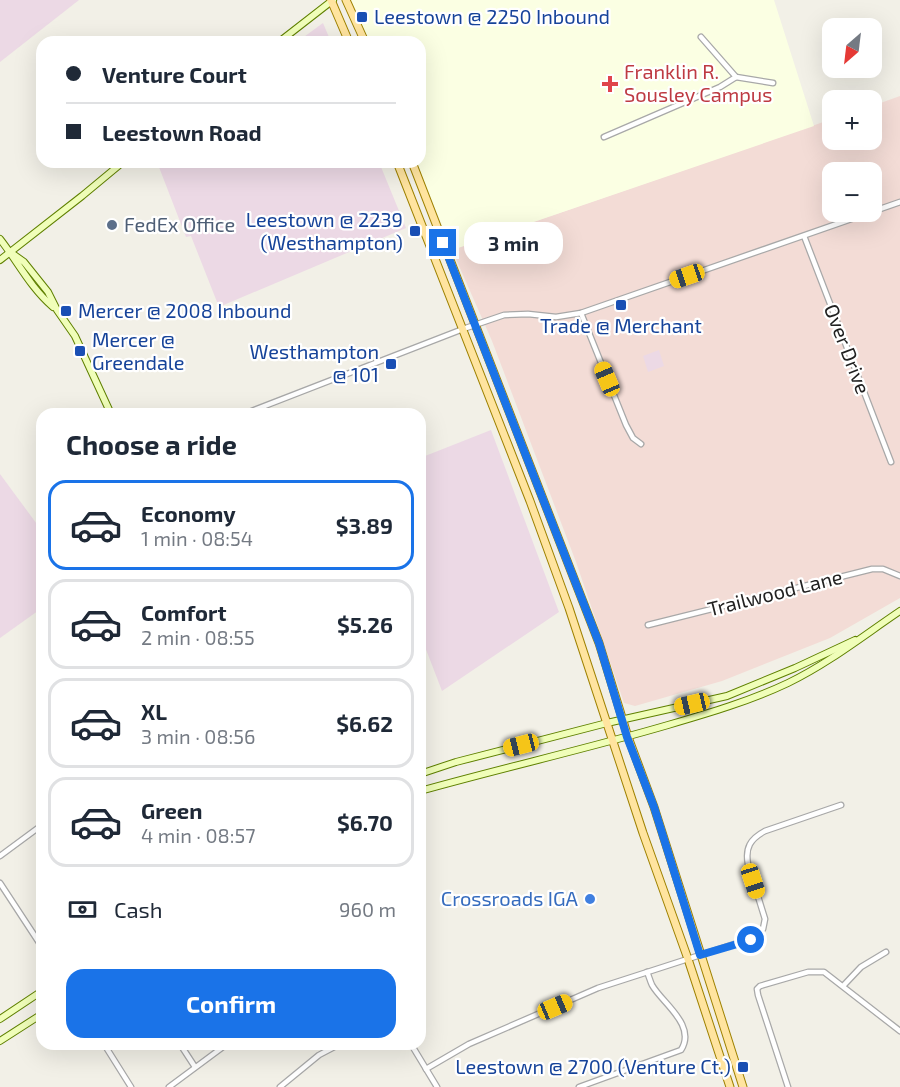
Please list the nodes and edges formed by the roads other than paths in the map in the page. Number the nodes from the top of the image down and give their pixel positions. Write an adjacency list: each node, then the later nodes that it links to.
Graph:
1 (332, 0): 3 (street); 4 (main road)
2 (346, 0): 5 (main road)
3 (287, 36)
4 (347, 36)
5 (361, 36)
6 (701, 37): 7 (street)
7 (736, 77): 8 (street); 9 (street)
8 (773, 83)
9 (604, 137)
10 (115, 168): 16 (street)
11 (399, 168): 20 (main road)
12 (414, 168): 19 (main road)
13 (900, 202): 14 (street)
14 (804, 236): 18 (street); 24 (street, Over Drive)
15 (0, 239): 16 (street)
16 (10, 252): 17 (street); 21 (street)
17 (0, 260)
18 (581, 313): 19 (street); 23 (street)
19 (475, 325): 20 (street); 29 (main road)
20 (463, 329): 22 (street); 30 (main road)
21 (108, 408)
22 (259, 408)
23 (641, 444)
24 (891, 462)
25 (900, 576): 27 (street, Trailwood Lane)
26 (900, 611): 28 (street)
27 (648, 625)
28 (858, 639): 29 (street); 31 (street)
29 (622, 720): 30 (street); 31 (main road)
30 (607, 723): 32 (main road); 33 (street)
31 (627, 737): 32 (street); 41 (main road)
32 (613, 742): 34 (street); 42 (main road)
33 (426, 772)
34 (426, 789)
35 (841, 805): 41 (street)
36 (36, 829): 37 (street)
37 (0, 856)
38 (0, 883): 39 (street)
39 (36, 938)
40 (886, 952): 44 (street)
41 (700, 955): 42 (street); 63 (main road)
42 (688, 959): 43 (street); 62 (main road)
43 (647, 972): 56 (street); 61 (street)
44 (844, 986): 48 (street); 64 (street)
45 (36, 995): 47 (street)
46 (36, 1018): 49 (street)
47 (0, 1019)
48 (900, 1032)
49 (0, 1041)
50 (108, 1050): 57 (street)
51 (184, 1050): 55 (street)
52 (219, 1050): 55 (street)
53 (329, 1050): 59 (street)
54 (415, 1050): 56 (street)
55 (195, 1067): 58 (street)
56 (426, 1068): 60 (street)
57 (130, 1087)
58 (169, 1087)
59 (280, 1087)
60 (437, 1087)
61 (579, 1087)
62 (730, 1087)
63 (743, 1087)
64 (788, 1087)

